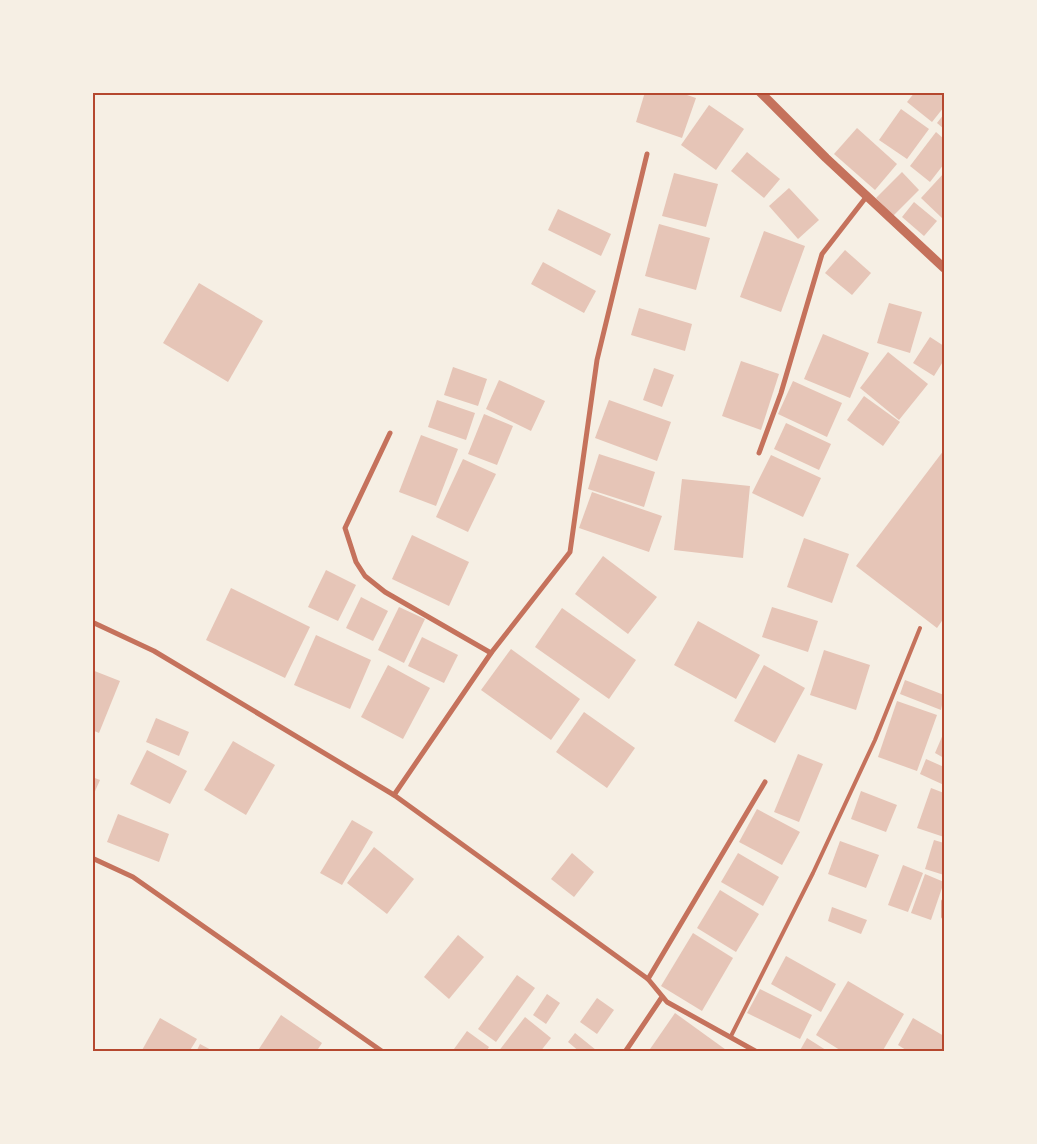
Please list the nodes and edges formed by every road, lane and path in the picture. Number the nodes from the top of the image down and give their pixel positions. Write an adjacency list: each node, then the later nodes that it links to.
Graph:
1 (760, 92): 3 (street)
2 (648, 154): 9 (street)
3 (867, 196): 4 (street); 6 (street)
4 (944, 268)
5 (390, 433): 9 (street)
6 (759, 453)
7 (92, 622): 11 (street)
8 (920, 628): 17 (lane)
9 (491, 653): 11 (street)
10 (765, 782): 15 (street)
11 (394, 795): 15 (street)
12 (92, 858): 18 (street)
13 (944, 901): 14 (street)
14 (944, 918)
15 (648, 979): 16 (street)
16 (662, 997): 17 (street); 19 (street)
17 (730, 1036): 20 (street)
18 (383, 1052)
19 (625, 1052)
20 (757, 1052)

